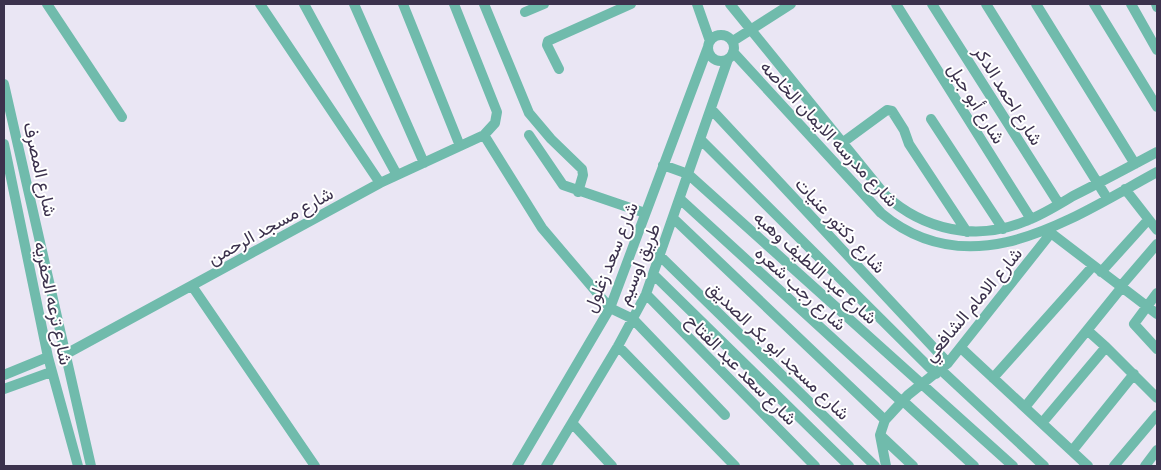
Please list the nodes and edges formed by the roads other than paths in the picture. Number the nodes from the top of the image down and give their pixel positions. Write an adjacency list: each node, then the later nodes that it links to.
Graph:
1 (47, 4): 28 (street)
2 (260, 4): 46 (street)
3 (304, 4): 45 (street)
4 (354, 4): 39 (street)
5 (403, 4): 37 (street)
6 (454, 4): 30 (street)
7 (484, 4): 49 (street)
8 (544, 4): 19 (street)
9 (631, 4): 24 (street)
10 (697, 4): 21 (street)
11 (730, 4): 20 (street, شارع مدرسه الايمان الخاصه)
12 (791, 4): 20 (street)
13 (896, 4): 58 (street, شارع أبو جبل)
14 (932, 4): 54 (street, شارع احمد الدكر)
15 (986, 4): 47 (street)
16 (1036, 4): 40 (street)
17 (1094, 4): 26 (street)
18 (1131, 4): 22 (street)
19 (525, 12)
20 (749, 30): 23 (street); 31 (street, شارع مدرسه الايمان الخاصه)
21 (709, 44): 23 (street); 23 (street); 41 (street, شارع سعد زغلول)
22 (1157, 50)
23 (731, 51): 27 (street, طريق اوسيم); 36 (street, شارع مدرسه الايمان الخاصه)
24 (559, 69)
25 (4, 84): 51 (street, شارع المصرف)
26 (1157, 107)
27 (711, 109): 33 (street, طريق اوسيم); 83 (street, شارع دكتور عنيات)
28 (122, 117)
29 (932, 119): 59 (street)
30 (488, 131): 37 (street, شارع مسجد الرحمن); 73 (street)
31 (833, 133): 34 (street, شارع مدرسه الايمان الخاصه); 36 (street)
32 (529, 135): 49 (street)
33 (700, 139): 44 (street, طريق اوسيم); 83 (street)
34 (842, 143): 62 (street, شارع مدرسه الايمان الخاصه); 62 (street)
35 (4, 144): 42 (street, شارع ترعه الحفريه)
36 (818, 145): 63 (street, شارع مدرسه الايمان الخاصه)
37 (460, 146): 39 (street, شارع مسجد الرحمن)
38 (1157, 152): 40 (street, شارع مدرسه الايمان الخاصه)
39 (424, 163): 45 (street, شارع مسجد الرحمن)
40 (1135, 164): 47 (street, شارع مدرسه الايمان الخاصه)
41 (663, 165): 44 (street); 55 (street, شارع سعد زغلول)
42 (7, 170): 53 (street, شارع ترعه الحفريه)
43 (1157, 172): 48 (street, شارع مدرسه الايمان الخاصه)
44 (688, 174): 52 (street, طريق اوسيم); 88 (street, شارع عبد اللطيف وهبه)
45 (397, 176): 46 (street, شارع مسجد الرحمن)
46 (380, 183): 68 (street, شارع مسجد الرحمن)
47 (1098, 183): 50 (street); 54 (street, شارع مدرسه الايمان الخاصه)
48 (1125, 189): 50 (street, شارع مدرسه الايمان الخاصه); 57 (street)
49 (578, 192): 55 (street)
50 (1107, 198): 61 (street, شارع مدرسه الايمان الخاصه)
51 (31, 199): 53 (street); 81 (street, شارع المصرف)
52 (680, 199): 56 (street, طريق اوسيم); 91 (street, شارع رجب شعره)
53 (16, 202): 82 (street, شارع ترعه الحفريه)
54 (1058, 204): 58 (street, شارع مدرسه الايمان الخاصه)
55 (645, 213): 73 (street, شارع سعد زغلول)
56 (673, 218): 65 (street, طريق اوسيم); 95 (street)
57 (1148, 220): 60 (street); 66 (street)
58 (1027, 221): 59 (street, شارع مدرسه الايمان الخاصه); 63 (street, شارع أبو جبل)
59 (1003, 229): 62 (street, شارع مدرسه الايمان الخاصه)
60 (1157, 230)
61 (1049, 231): 63 (street, شارع مدرسه الايمان الخاصه); 66 (street); 79 (street, شارع الامام الشافعي)
62 (967, 232)
63 (1030, 237)
64 (1157, 244): 69 (street)
65 (660, 256): 67 (street, طريق اوسيم); 110 (street, شارع مسجد ابو بكر الصديق)
66 (1097, 269): 69 (street); 87 (street)
67 (653, 274): 71 (street, طريق اوسيم); 109 (street)
68 (192, 286): 81 (street, شارع مسجد الرحمن); 103 (street)
69 (1121, 287): 72 (street); 76 (street)
70 (1157, 293): 72 (street)
71 (646, 294): 75 (street, طريق اوسيم); 108 (street, شارع سعد عبد الفتاح)
72 (1147, 305): 74 (street); 80 (street)
73 (610, 308): 75 (street); 104 (street, شارع سعد زغلول)
74 (1157, 314)
75 (633, 319): 77 (street, طريق اوسيم); 93 (street)
76 (1087, 330): 78 (street); 92 (street)
77 (618, 346): 96 (street, طريق اوسيم); 107 (street)
78 (1106, 347): 85 (street); 97 (street)
79 (961, 348): 83 (street, شارع الامام الشافعي); 87 (street)
80 (1157, 349)
81 (66, 354): 102 (street, شارع المصرف)
82 (48, 357): 84 (street, شارع ترعه الحفريه); 86 (street)
83 (942, 369): 88 (street, شارع الامام الشافعي); 115 (street)
84 (51, 372): 89 (street); 101 (street, شارع ترعه الحفريه)
85 (1134, 374): 90 (street); 99 (street)
86 (4, 375)
87 (993, 378): 92 (street)
88 (922, 384): 91 (street, شارع الامام الشافعي); 114 (street, شارع عبد اللطيف وهبه)
89 (4, 389)
90 (1157, 398)
91 (902, 401): 95 (street, شارع الامام الشافعي); 113 (street, شارع رجب شعره)
92 (1025, 407): 97 (street)
93 (725, 415)
94 (1157, 415): 117 (street)
95 (885, 420): 98 (street, شارع الامام الشافعي)
96 (572, 423): 105 (street, طريق اوسيم); 106 (street)
97 (1042, 423): 99 (street)
98 (880, 435): 111 (street, شارع الامام الشافعي); 112 (street)
99 (1072, 450): 116 (street)
100 (1157, 450): 118 (street)
101 (78, 466)
102 (90, 466)
103 (315, 466)
104 (517, 466)
105 (546, 466)
106 (612, 466)
107 (735, 466)
108 (815, 466)
109 (849, 466)
110 (875, 466)
111 (886, 466)
112 (913, 466)
113 (974, 466)
114 (1013, 466)
115 (1044, 466)
116 (1088, 466)
117 (1114, 466)
118 (1145, 466)

